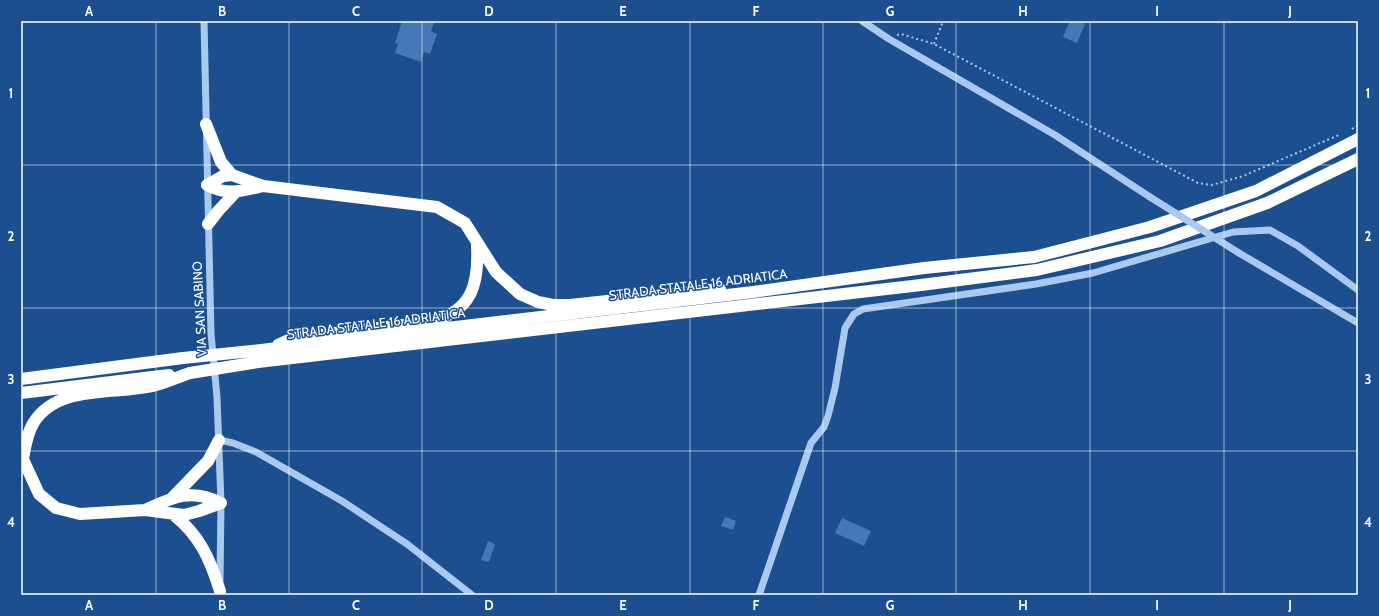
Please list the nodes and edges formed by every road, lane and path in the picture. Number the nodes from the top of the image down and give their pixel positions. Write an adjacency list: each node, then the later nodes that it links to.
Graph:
1 (204, 21): 6 (street, VIA SAN SABINO)
2 (862, 21): 4 (street)
3 (943, 21): 5 (path)
4 (889, 39): 5 (path); 20 (street, bridge)
5 (934, 44): 9 (path)
6 (206, 124): 12 (highway); 13 (street, VIA SAN SABINO)
7 (1358, 125): 8 (path)
8 (1347, 132)
9 (1340, 135)
10 (1358, 139): 19 (highway, STRADA STATALE 16 ADRIATICA)
11 (1358, 159): 21 (highway, STRADA STATALE 16 ADRIATICA)
12 (232, 175): 13 (highway); 14 (highway)
13 (207, 185): 15 (highway); 16 (street, VIA SAN SABINO)
14 (263, 186): 15 (highway); 17 (highway)
15 (236, 192): 16 (highway)
16 (208, 224): 25 (street, VIA SAN SABINO)
17 (477, 244): 19 (highway); 21 (highway)
18 (1358, 290): 33 (street)
19 (753, 292): 21 (highway, STRADA STATALE 16 ADRIATICA)
20 (1358, 323)
21 (258, 355): 22 (highway, STRADA STATALE 16 ADRIATICA, bridge); 23 (highway, STRADA STATALE 16 ADRIATICA, bridge)
22 (190, 372): 24 (highway, STRADA STATALE 16 ADRIATICA); 26 (highway)
23 (21, 379)
24 (21, 393)
25 (219, 440): 27 (highway); 28 (street, VIA SAN SABINO); 32 (street)
26 (22, 457): 29 (highway)
27 (173, 497): 28 (highway); 29 (highway)
28 (221, 503): 30 (highway); 31 (street, VIA SAN SABINO)
29 (145, 510): 30 (highway)
30 (174, 515): 31 (highway)
31 (219, 593)
32 (472, 595)
33 (758, 595)

